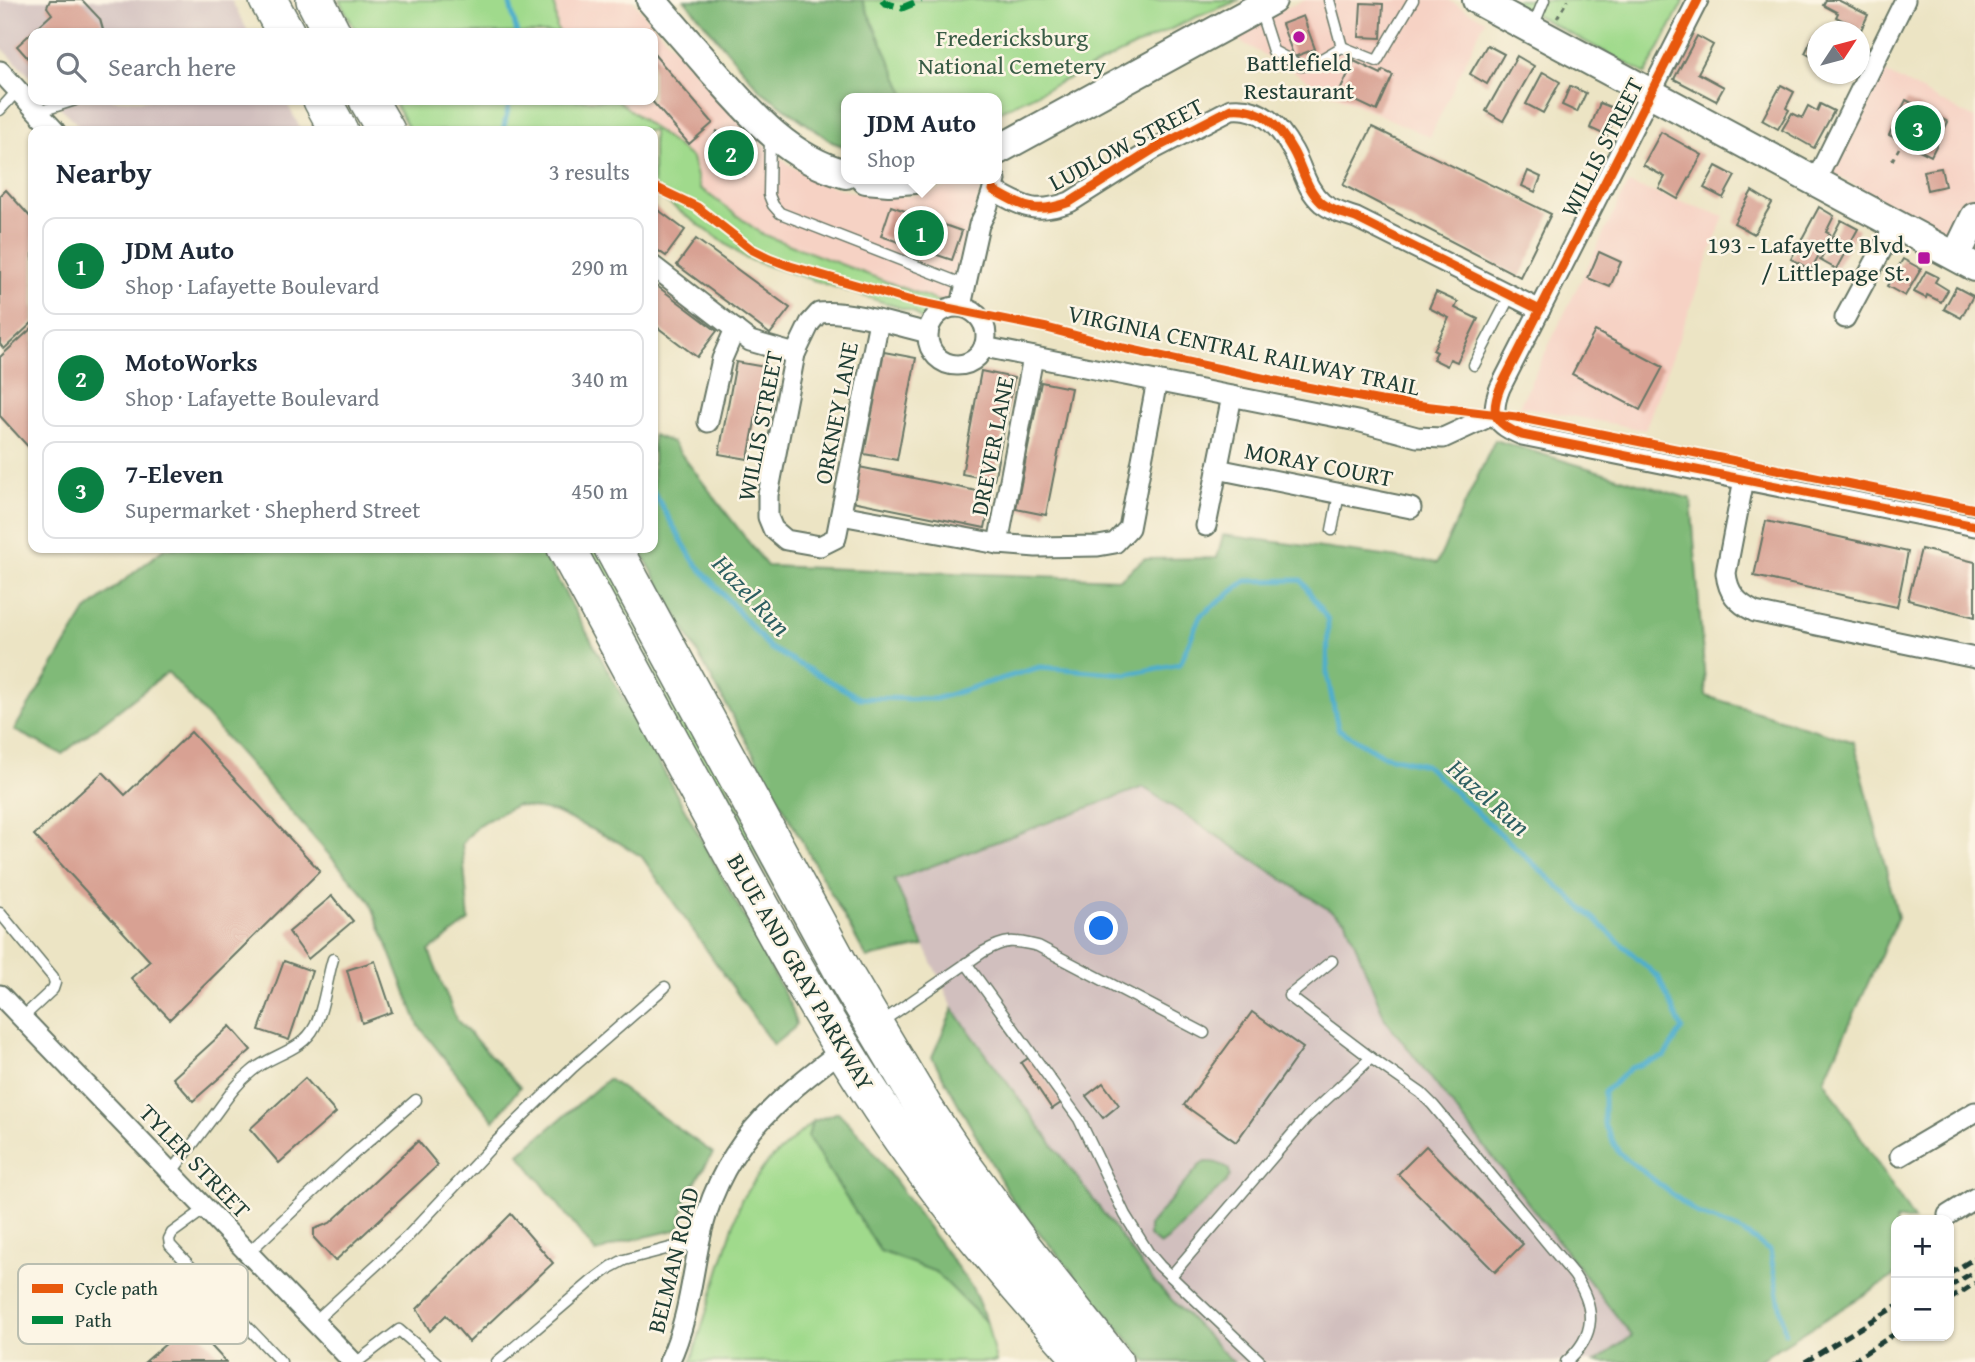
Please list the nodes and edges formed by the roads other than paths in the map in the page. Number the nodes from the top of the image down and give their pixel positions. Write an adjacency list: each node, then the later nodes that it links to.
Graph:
1 (268, 0): 12 (highway)
2 (315, 0): 13 (highway)
3 (651, 0): 28 (main road)
4 (1329, 0): 14 (lane)
5 (1413, 0): 14 (lane)
6 (1477, 0): 11 (main road)
7 (1544, 0): 11 (lane)
8 (1698, 0): 17 (street, WILLIS STREET)
9 (1905, 0): 32 (street)
10 (1265, 3): 14 (lane); 29 (main road)
11 (1544, 25): 17 (main road)
12 (283, 28)
13 (329, 28)
14 (1342, 47)
15 (0, 71): 16 (street)
16 (18, 90): 18 (street); 23 (lane)
17 (1651, 94): 32 (main road); 41 (street, WILLIS STREET)
18 (28, 101)
19 (32, 105): 24 (street)
20 (60, 105): 24 (lane)
21 (325, 105): 26 (highway)
22 (371, 105): 27 (highway)
23 (0, 110)
24 (38, 112): 25 (street)
25 (50, 126)
26 (337, 126)
27 (383, 126)
28 (770, 132): 30 (main road); 38 (lane)
29 (1002, 165)
30 (841, 172)
31 (1002, 177): 39 (street, LUDLOW STREET)
32 (1815, 182): 35 (main road)
33 (991, 184): 38 (street)
34 (1975, 217): 36 (main road)
35 (1895, 225): 36 (main road); 42 (street)
36 (1965, 262)
37 (658, 270): 44 (street)
38 (965, 285): 40 (street)
39 (1510, 296): 41 (street, LUDLOW STREET); 49 (lane)
40 (961, 306): 45 (street); 46 (street)
41 (1540, 310): 52 (street, WILLIS STREET)
42 (1845, 318)
43 (879, 321): 45 (street, WILLIS STREET); 47 (street, WILLIS STREET); 58 (street, ORKNEY LANE)
44 (735, 329): 47 (street); 53 (street)
45 (928, 333): 46 (street)
46 (984, 347): 48 (street)
47 (795, 354): 58 (street, WILLIS STREET)
48 (1033, 357): 50 (street); 62 (street, DREVER LANE)
49 (1474, 365)
50 (1157, 381): 51 (street); 62 (street)
51 (1232, 396): 52 (street); 54 (street)
52 (1495, 414): 55 (street)
53 (708, 422)
54 (1217, 469): 56 (street, MORAY COURT); 59 (street)
55 (1744, 479): 60 (street); 65 (street)
56 (1339, 494): 57 (street, MORAY COURT); 61 (lane)
57 (1411, 508)
58 (841, 514): 62 (street)
59 (1206, 526)
60 (1975, 526)
61 (1332, 530)
62 (998, 544)
63 (569, 553): 75 (highway, BLUE AND GRAY PARKWAY)
64 (616, 553): 73 (highway, BLUE AND GRAY PARKWAY)
65 (1975, 658)
66 (0, 913): 72 (lane)
67 (333, 959): 80 (lane)
68 (1332, 961): 76 (lane)
69 (966, 963): 73 (lane); 74 (lane); 87 (lane)
70 (665, 987): 88 (lane)
71 (0, 995): 72 (street, TYLER STREET)
72 (22, 1018): 80 (street, TYLER STREET)
73 (874, 1027): 75 (street, BELMAN ROAD); 96 (highway, BLUE AND GRAY PARKWAY)
74 (1204, 1033)
75 (843, 1049): 84 (street, BELMAN ROAD); 95 (highway, BLUE AND GRAY PARKWAY)
76 (1371, 1058): 87 (lane); 98 (lane)
77 (416, 1100): 85 (lane)
78 (1975, 1112): 79 (street)
79 (1900, 1156)
80 (171, 1173): 82 (street, TYLER STREET)
81 (1975, 1198): 83 (street)
82 (205, 1209): 85 (street, TYLER STREET); 86 (lane)
83 (1948, 1215)
84 (699, 1244): 93 (lane); 94 (street, BELMAN ROAD)
85 (249, 1252): 88 (street, TYLER STREET)
86 (188, 1264)
87 (1171, 1276): 97 (lane)
88 (314, 1322): 91 (street, TYLER STREET)
89 (248, 1327): 90 (lane)
90 (281, 1362)
91 (355, 1362): 92 (lane)
92 (436, 1362)
93 (497, 1362)
94 (669, 1362)
95 (1085, 1362)
96 (1114, 1362)
97 (1261, 1362)
98 (1566, 1362)

